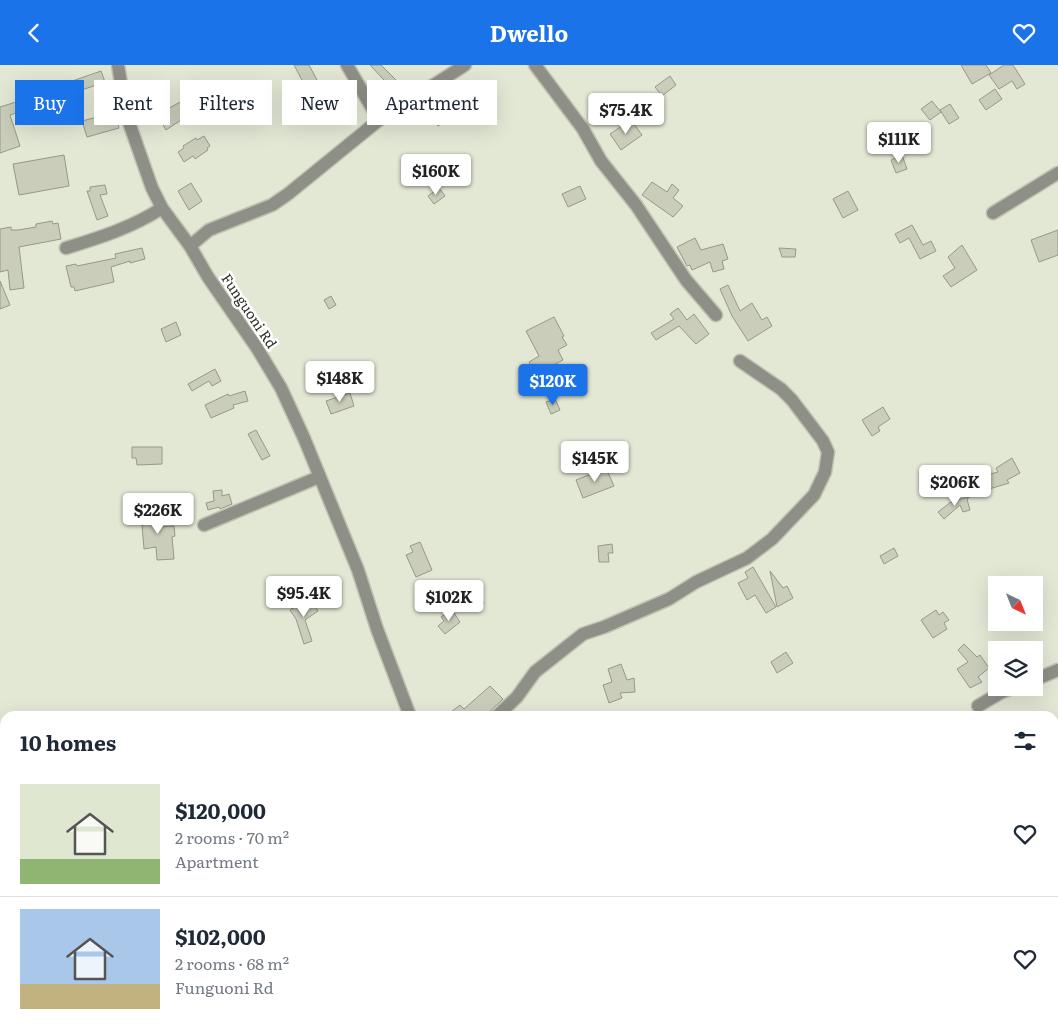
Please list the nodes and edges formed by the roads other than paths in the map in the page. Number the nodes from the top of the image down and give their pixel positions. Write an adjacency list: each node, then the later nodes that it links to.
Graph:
1 (118, 65): 9 (street, Funguoni Rd)
2 (347, 65): 6 (street)
3 (465, 65): 5 (street)
4 (535, 65): 13 (street)
5 (442, 80)
6 (367, 99)
7 (373, 125): 11 (street)
8 (1058, 173): 10 (street)
9 (162, 208): 11 (street, Funguoni Rd); 12 (street)
10 (993, 213)
11 (190, 245): 15 (street, Funguoni Rd)
12 (66, 248)
13 (716, 315)
14 (740, 361): 22 (street)
15 (319, 477): 16 (street); 21 (street, Funguoni Rd)
16 (204, 525)
17 (1058, 670): 18 (street)
18 (1043, 676)
19 (995, 696): 20 (street)
20 (978, 706)
21 (408, 711)
22 (502, 711)

